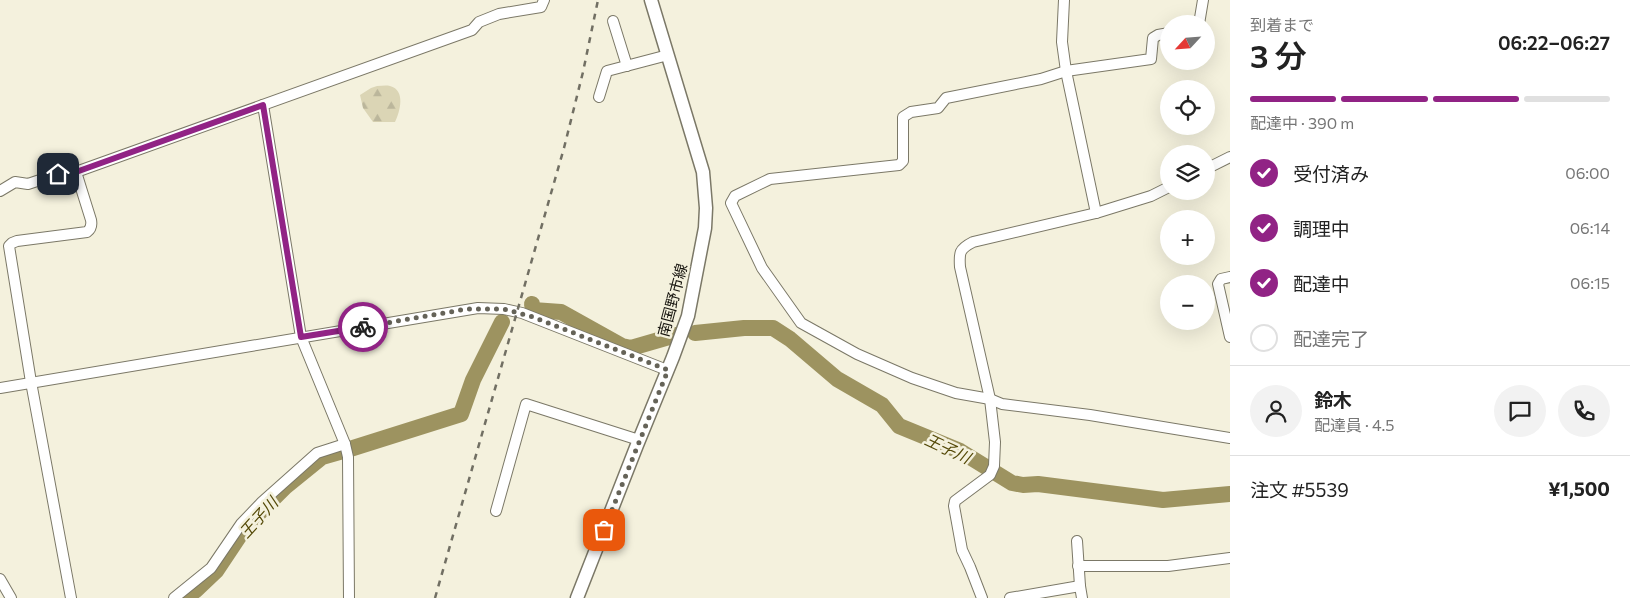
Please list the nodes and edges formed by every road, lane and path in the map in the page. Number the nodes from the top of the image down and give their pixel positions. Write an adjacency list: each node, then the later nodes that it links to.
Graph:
1 (544, 0): 12 (street)
2 (651, 0): 8 (main road, 南国野市線)
3 (1064, 0): 10 (street)
4 (1202, 0): 5 (street)
5 (1200, 15)
6 (613, 21): 9 (street)
7 (1160, 35): 10 (street)
8 (668, 55): 9 (street); 22 (main road, 南国野市線)
9 (627, 66): 11 (street)
10 (1066, 71): 18 (street); 25 (street)
11 (599, 97)
12 (263, 105): 15 (street); 20 (street)
13 (1230, 157): 14 (street)
14 (1215, 164)
15 (76, 172): 16 (street); 23 (street)
16 (0, 191)
17 (1160, 192): 18 (street)
18 (1096, 213): 25 (street)
19 (1230, 277): 21 (street)
20 (301, 337): 22 (street); 23 (street); 28 (street)
21 (1230, 337)
22 (668, 370): 27 (main road, 南国野市線)
23 (31, 382): 24 (street); 36 (street)
24 (0, 388)
25 (990, 399): 26 (street); 40 (street)
26 (1230, 438)
27 (639, 440): 29 (street); 39 (main road, 南国野市線)
28 (344, 444): 37 (street); 38 (street)
29 (496, 511)
30 (1077, 540): 32 (street)
31 (1230, 558): 32 (street)
32 (1078, 566): 34 (street)
33 (0, 579): 35 (street)
34 (1080, 586): 41 (street); 42 (street)
35 (10, 598)
36 (71, 598)
37 (174, 598)
38 (349, 598)
39 (577, 598)
40 (982, 598)
41 (1010, 598)
42 (1082, 598)

